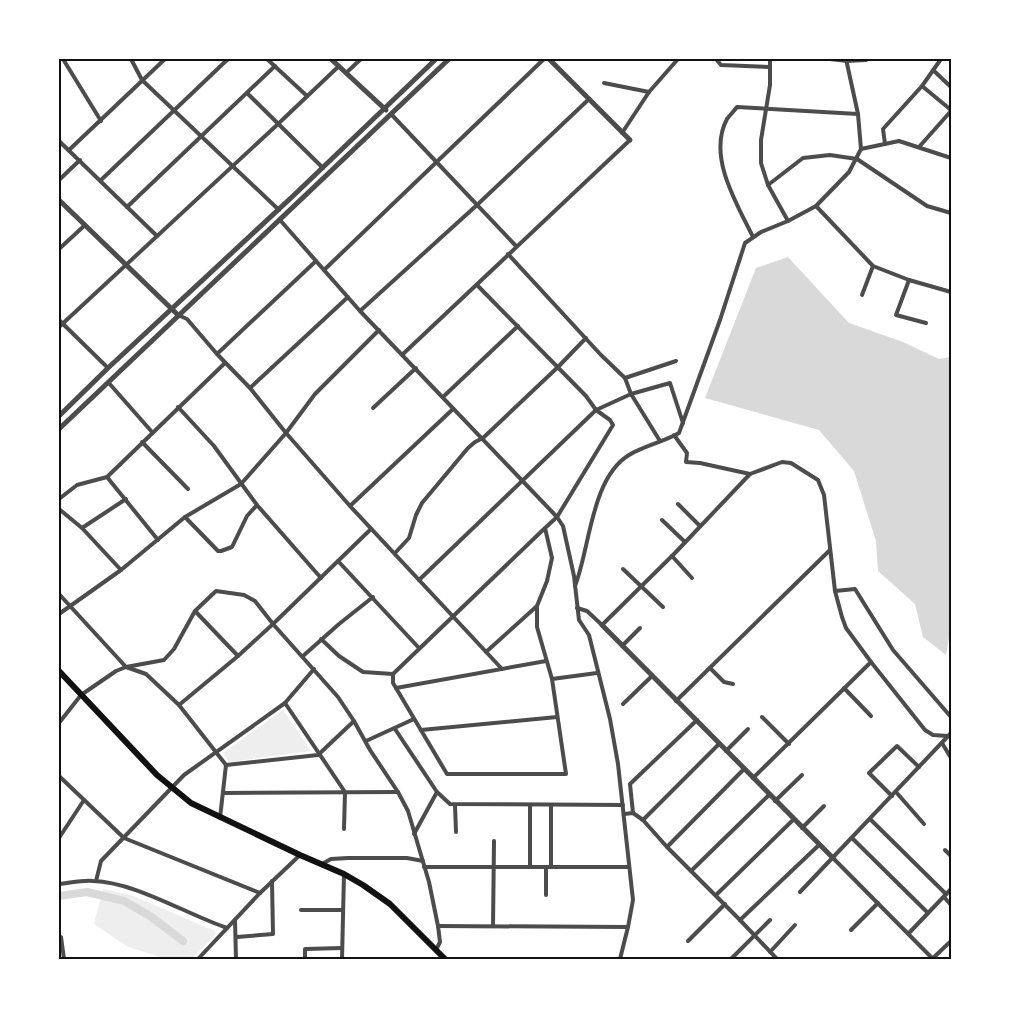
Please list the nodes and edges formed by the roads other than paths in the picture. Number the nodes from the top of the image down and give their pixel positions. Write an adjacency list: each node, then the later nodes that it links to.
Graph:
1 (63, 59): 38 (street)
2 (131, 59): 24 (street)
3 (165, 59): 24 (street)
4 (228, 59): 34 (street)
5 (267, 59): 19 (street)
6 (331, 59): 20 (street)
7 (361, 59): 23 (street)
8 (436, 59): 32 (street)
9 (448, 59): 36 (street)
10 (544, 59): 51 (street)
11 (549, 59): 31 (street)
12 (678, 59): 28 (street)
13 (716, 59): 21 (street)
14 (770, 59): 21 (street)
15 (830, 59): 18 (street)
16 (867, 59): 18 (street)
17 (941, 59): 22 (street)
18 (846, 60): 37 (street)
19 (275, 66): 29 (street); 30 (street)
20 (339, 66): 23 (street); 30 (street)
21 (770, 67): 33 (street)
22 (933, 70): 26 (street); 27 (street)
23 (347, 72): 32 (street)
24 (142, 80): 34 (street); 38 (street)
25 (604, 83): 28 (street)
26 (922, 86): 35 (street); 44 (street)
27 (951, 87)
28 (649, 92): 40 (street)
29 (247, 93): 39 (street); 41 (street)
30 (307, 96): 39 (street)
31 (588, 100): 40 (street); 58 (street)
32 (384, 108): 36 (street); 53 (street)
33 (766, 108): 37 (street); 56 (street); 67 (street)
34 (174, 111): 41 (street); 55 (street)
35 (951, 111): 45 (street)
36 (390, 114): 51 (street); 63 (street)
37 (858, 114): 46 (street)
38 (101, 121): 47 (street)
39 (278, 124): 52 (street); 53 (street)
40 (622, 133): 42 (street)
41 (202, 136): 52 (street); 60 (street)
42 (630, 140): 68 (street)
43 (59, 141): 47 (street)
44 (885, 144): 45 (street); 46 (street)
45 (919, 148): 48 (street)
46 (861, 149): 49 (street)
47 (70, 150): 50 (street)
48 (951, 158)
49 (856, 159): 56 (street); 59 (street); 62 (street)
50 (80, 160): 54 (street); 55 (street)
51 (436, 162): 58 (street); 74 (street)
52 (233, 165): 61 (street); 66 (street)
53 (323, 168): 61 (street)
54 (59, 180)
55 (101, 180): 60 (street)
56 (768, 185): 64 (street)
57 (59, 200): 65 (street)
58 (477, 205): 68 (street); 81 (street)
59 (816, 206): 64 (street); 73 (street)
60 (127, 207): 66 (street)
61 (279, 210): 80 (street)
62 (951, 213)
63 (280, 220): 71 (street); 82 (street)
64 (788, 221): 67 (street)
65 (84, 226): 69 (street); 72 (street)
66 (157, 236): 72 (street)
67 (753, 237): 105 (street)
68 (516, 246): 70 (street)
69 (59, 249)
70 (508, 254): 76 (street); 87 (street)
71 (316, 262): 74 (street); 88 (street)
72 (126, 266): 80 (street); 84 (street)
73 (873, 266): 75 (street); 78 (street)
74 (324, 270): 79 (street)
75 (909, 280): 77 (street); 83 (street)
76 (477, 284): 85 (street); 89 (street)
77 (951, 292)
78 (862, 295)
79 (348, 297): 81 (street); 97 (street)
80 (171, 309): 82 (street); 93 (street)
81 (360, 311): 86 (street)
82 (178, 315): 88 (street); 96 (street)
83 (926, 323)
84 (60, 324): 93 (street)
85 (518, 326): 92 (street); 99 (street)
86 (379, 330): 89 (street); 108 (street)
87 (586, 338): 92 (street); 95 (street)
88 (217, 354): 91 (street)
89 (403, 354): 94 (street)
90 (676, 361): 95 (street)
91 (225, 363): 97 (street); 100 (street)
92 (558, 367): 103 (street); 110 (street)
93 (108, 368): 104 (street)
94 (416, 368): 99 (street); 101 (street)
95 (625, 378): 98 (street)
96 (108, 382): 106 (street); 107 (street)
97 (250, 388): 108 (street)
98 (631, 394): 103 (street); 105 (street); 111 (street)
99 (443, 397): 102 (street)
100 (178, 408): 107 (street); 116 (street)
101 (373, 408)
102 (453, 409): 110 (street); 122 (street)
103 (596, 410): 115 (street); 125 (street)
104 (59, 416)
105 (683, 424): 109 (street)
106 (59, 429)
107 (152, 432): 112 (street)
108 (286, 433): 116 (street); 122 (street)
109 (674, 435): 111 (street); 113 (street)
110 (483, 438): 115 (street); 134 (street)
111 (660, 441): 143 (street)
112 (142, 442): 114 (street); 117 (street)
113 (750, 474): 127 (street); 133 (street)
114 (107, 477): 118 (street); 119 (street)
115 (523, 481): 125 (street); 141 (street)
116 (241, 484): 121 (street); 124 (street)
117 (188, 489)
118 (59, 499)
119 (126, 499): 128 (street); 131 (street)
120 (678, 504): 127 (street)
121 (257, 505): 124 (street); 139 (street)
122 (350, 506): 130 (street)
123 (59, 509): 128 (street)
124 (185, 517): 131 (street)
125 (557, 517): 129 (street); 143 (street)
126 (662, 520): 132 (street)
127 (700, 526): 132 (street)
128 (82, 528): 138 (street)
129 (545, 528): 147 (street); 153 (street)
130 (371, 529): 134 (street); 136 (street)
131 (158, 540): 138 (street)
132 (685, 542): 135 (street)
133 (830, 550): 144 (street); 166 (street)
134 (395, 553): 141 (street)
135 (672, 556): 140 (street); 142 (street)
136 (338, 561): 139 (street); 146 (street)
137 (623, 569): 142 (street)
138 (121, 570): 149 (street)
139 (321, 578): 154 (street)
140 (692, 578)
141 (419, 580): 153 (street)
142 (642, 586): 148 (street); 155 (street)
143 (574, 589): 150 (street)
144 (835, 591): 164 (street); 185 (street)
145 (59, 594): 149 (street)
146 (373, 597): 157 (street); 159 (street)
147 (537, 606): 160 (street); 163 (street)
148 (662, 606)
149 (70, 607): 152 (street); 165 (street)
150 (577, 608): 155 (street); 170 (street)
151 (195, 611): 154 (street); 161 (street); 165 (street)
152 (59, 614)
153 (454, 617): 159 (street); 160 (street)
154 (273, 624): 161 (street); 162 (street)
155 (602, 625): 158 (street)
156 (640, 628): 158 (street)
157 (321, 639): 162 (street); 171 (street)
158 (622, 646): 172 (street)
159 (418, 648): 171 (street)
160 (486, 652): 167 (street)
161 (238, 656): 181 (street)
162 (303, 656): 168 (street)
163 (546, 661): 167 (street); 173 (street)
164 (871, 662): 176 (street); 193 (street)
165 (126, 667): 177 (street); 181 (street)
166 (710, 668): 174 (street); 178 (street)
167 (502, 669): 175 (street)
168 (314, 670): 179 (street); 188 (street)
169 (59, 672): 177 (main road)
170 (598, 673): 173 (street); 221 (street)
171 (393, 674): 175 (street)
172 (652, 676): 178 (street); 180 (street)
173 (552, 679): 183 (street)
174 (733, 684)
175 (396, 688): 186 (street)
176 (844, 688): 182 (street); 197 (street)
177 (81, 695): 189 (street); 208 (main road)
178 (676, 701): 187 (street)
179 (285, 703): 199 (street); 200 (street)
180 (623, 704)
181 (179, 705): 199 (street)
182 (871, 716)
183 (557, 717): 192 (street); 192 (street)
184 (762, 717): 197 (street)
185 (951, 717)
186 (414, 719): 190 (street); 192 (street)
187 (696, 720): 196 (street); 223 (street)
188 (354, 721): 194 (street); 200 (street)
189 (59, 723)
190 (395, 729): 194 (street); 211 (street)
191 (748, 729): 198 (street)
192 (421, 730)
193 (949, 735): 195 (street)
194 (366, 741): 210 (street)
195 (942, 743): 201 (street); 203 (street)
196 (719, 744): 198 (street); 228 (street)
197 (789, 744): 207 (street)
198 (726, 751): 204 (street)
199 (215, 752): 202 (street); 208 (street)
200 (318, 755): 202 (street); 209 (street)
201 (951, 758)
202 (226, 765): 213 (street)
203 (919, 767): 212 (street); 215 (street)
204 (744, 769): 207 (street); 239 (street)
205 (802, 775): 217 (street)
206 (59, 776): 216 (street)
207 (753, 778): 214 (street)
208 (171, 787): 225 (main road); 235 (street)
209 (344, 792): 210 (street); 213 (street); 231 (street)
210 (398, 792): 233 (street)
211 (437, 792): 218 (street); 233 (street)
212 (896, 792): 215 (street); 229 (street)
213 (224, 793): 225 (street)
214 (769, 794): 217 (street); 251 (street)
215 (892, 796): 227 (street)
216 (84, 800): 234 (street); 235 (street)
217 (776, 801): 226 (street)
218 (455, 805): 219 (street); 232 (street)
219 (530, 805): 220 (street); 248 (street)
220 (551, 805): 221 (street); 249 (street)
221 (623, 805): 224 (street)
222 (824, 806): 230 (street)
223 (633, 813): 224 (street); 228 (street)
224 (624, 814): 250 (street)
225 (220, 818): 241 (main road)
226 (794, 819): 230 (street); 260 (street)
227 (870, 819): 236 (street); 261 (street)
228 (643, 820): 239 (street)
229 (924, 824)
230 (802, 828): 238 (street)
231 (344, 829)
232 (456, 832)
233 (414, 834): 244 (street)
234 (59, 838)
235 (124, 838): 253 (street); 258 (street)
236 (852, 838): 243 (street); 267 (street)
237 (494, 840): 247 (street)
238 (819, 845): 243 (street); 269 (street)
239 (667, 847): 251 (street)
240 (945, 850): 242 (street)
241 (300, 855): 245 (main road); 254 (street)
242 (951, 856)
243 (833, 858): 257 (street); 263 (street)
244 (423, 861): 245 (street); 246 (street)
245 (321, 864): 252 (main road)
246 (424, 867): 247 (street); 271 (street)
247 (494, 867): 248 (street); 272 (street)
248 (530, 867): 249 (street)
249 (548, 867): 250 (street); 259 (street)
250 (629, 867): 274 (street)
251 (691, 871): 260 (street)
252 (344, 874): 266 (street); 284 (main road)
253 (96, 881): 255 (street); 275 (street)
254 (272, 881): 258 (street); 280 (street)
255 (59, 884)
256 (951, 888): 261 (street)
257 (800, 892)
258 (260, 893): 268 (street)
259 (546, 895)
260 (716, 895): 262 (street)
261 (945, 895): 264 (street); 267 (street)
262 (725, 904): 269 (street); 281 (street)
263 (878, 904): 276 (street); 277 (street)
264 (951, 904)
265 (300, 910): 266 (street)
266 (343, 910): 283 (street)
267 (928, 913): 277 (street)
268 (235, 920): 275 (street); 280 (street)
269 (740, 920): 278 (street)
270 (770, 920): 278 (street)
271 (438, 926): 272 (street); 284 (street)
272 (493, 926): 274 (street)
273 (796, 926): 285 (street)
274 (628, 927): 292 (street)
275 (227, 928): 287 (street)
276 (851, 930)
277 (908, 933): 295 (street)
278 (754, 936): 285 (street); 293 (street)
279 (59, 937): 286 (street)
280 (237, 937): 288 (street)
281 (688, 941)
282 (951, 941): 295 (street)
283 (342, 948): 289 (street); 290 (street)
284 (436, 950): 291 (main road)
285 (770, 952): 294 (street)
286 (64, 959)
287 (198, 959)
288 (236, 959)
289 (305, 959)
290 (342, 959)
291 (445, 959)
292 (620, 959)
293 (730, 959)
294 (777, 959)
295 (932, 959)

